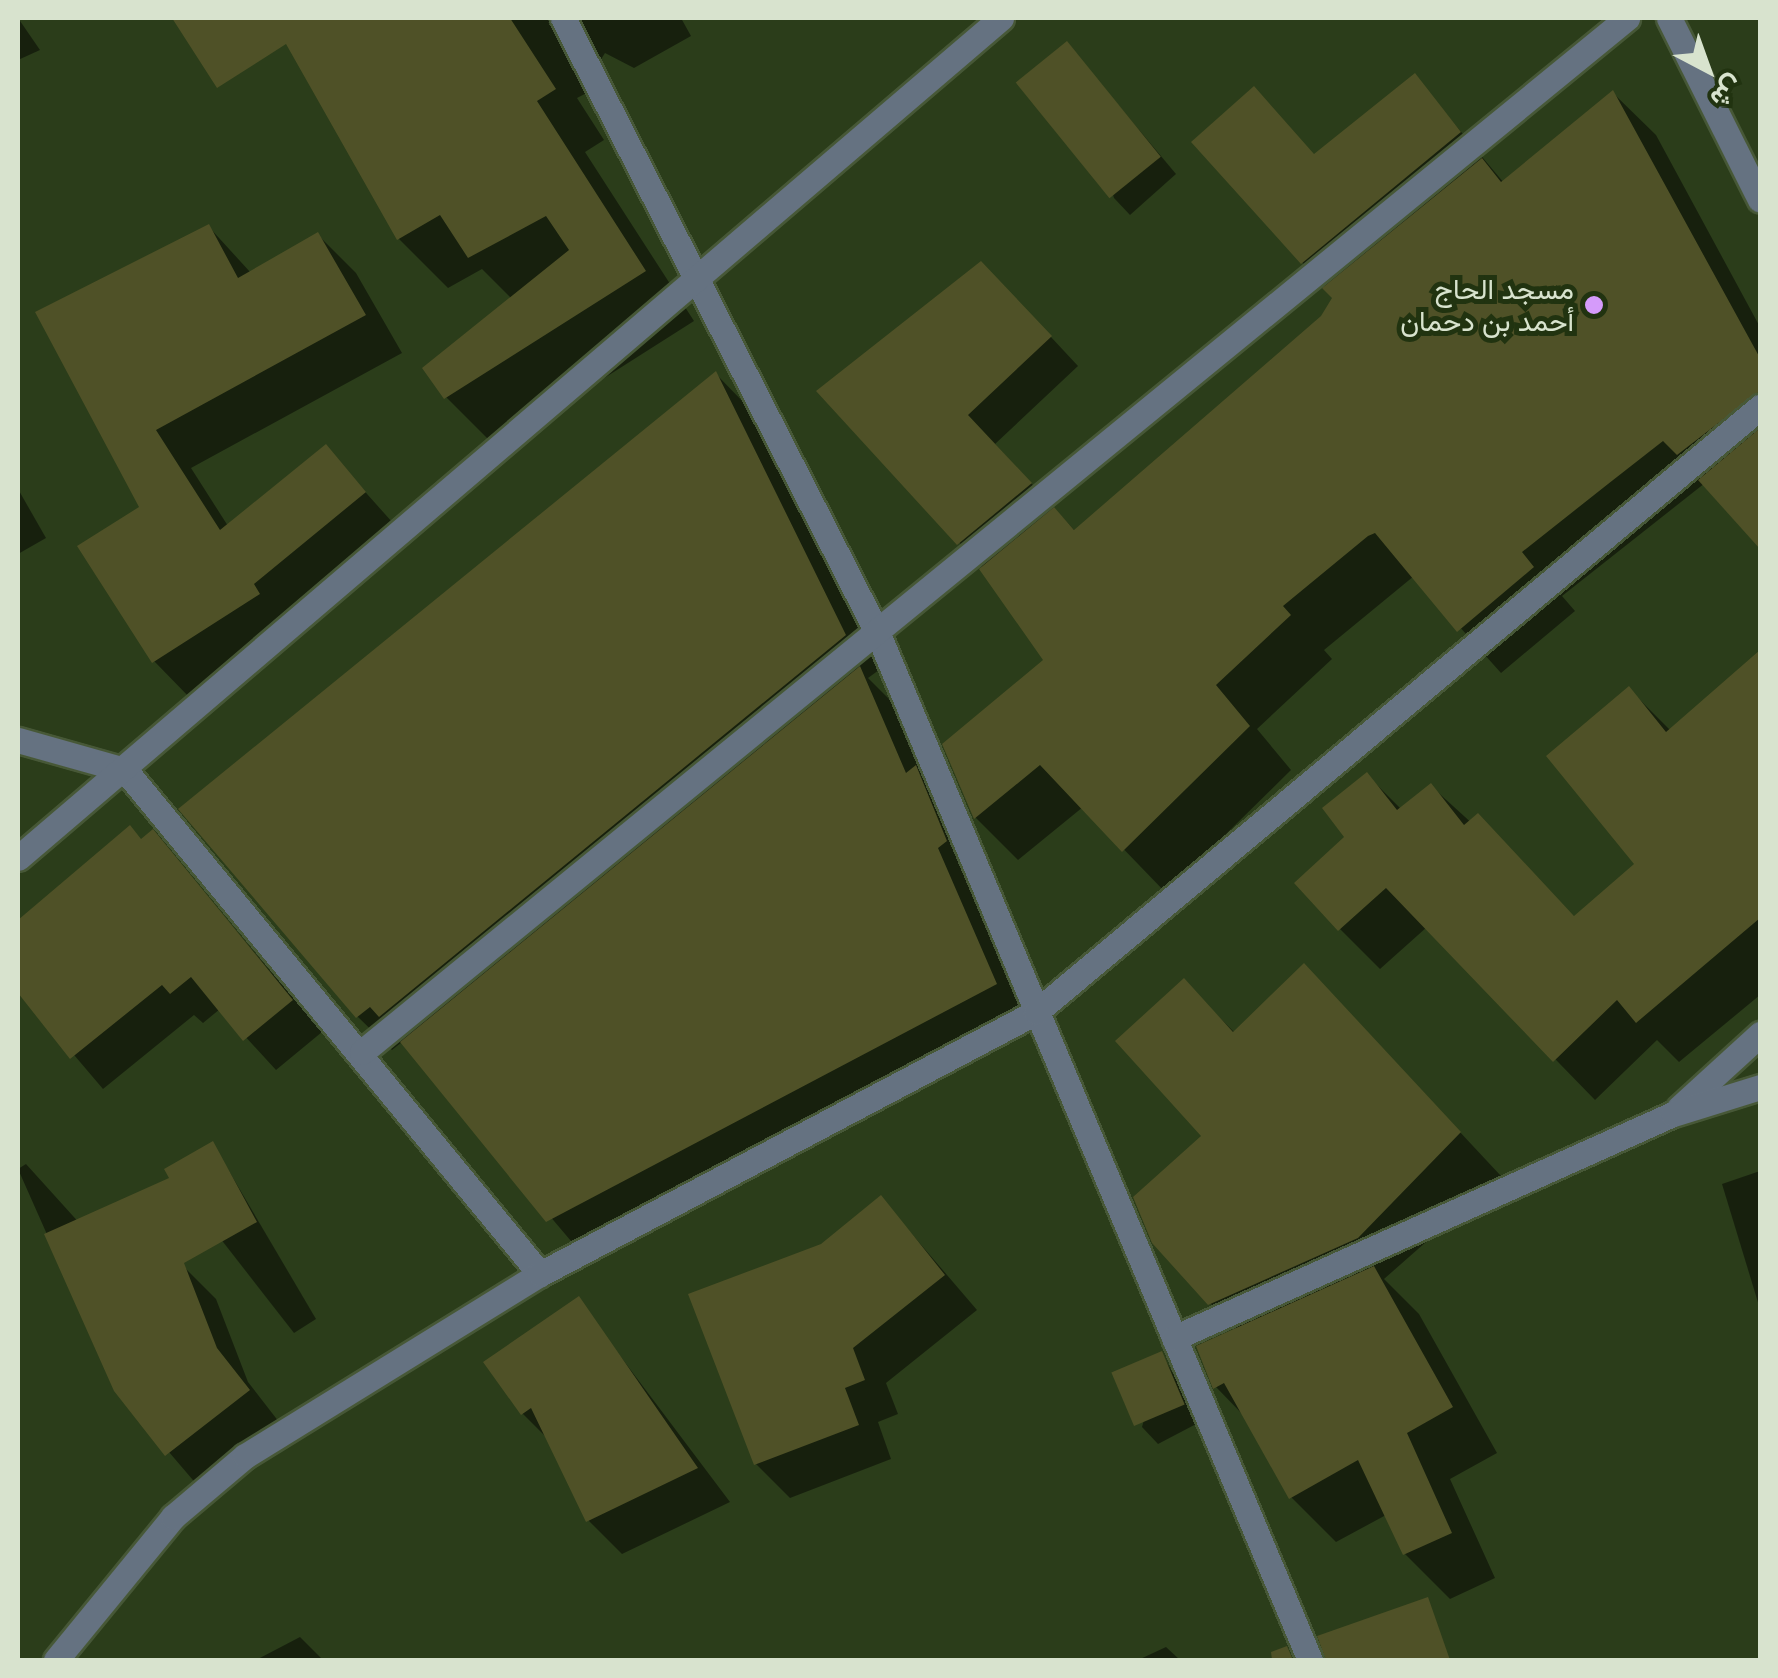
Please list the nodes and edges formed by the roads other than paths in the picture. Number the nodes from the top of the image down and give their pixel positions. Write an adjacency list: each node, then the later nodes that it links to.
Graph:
1 (563, 18): 6 (street)
2 (1001, 18): 6 (street)
3 (1627, 18): 8 (street)
4 (1669, 18): 5 (street)
5 (1760, 200)
6 (693, 276): 8 (street); 10 (street)
7 (1760, 408): 12 (street)
8 (878, 634): 12 (street); 14 (street)
9 (18, 740): 10 (street)
10 (125, 770): 11 (street); 14 (street)
11 (18, 858)
12 (1036, 1012): 17 (street); 18 (street)
13 (1760, 1034): 16 (street)
14 (362, 1052): 17 (street)
15 (1760, 1088): 16 (street)
16 (1673, 1114): 18 (street)
17 (540, 1274): 19 (street)
18 (1174, 1338): 20 (street)
19 (56, 1660)
20 (1310, 1660)

